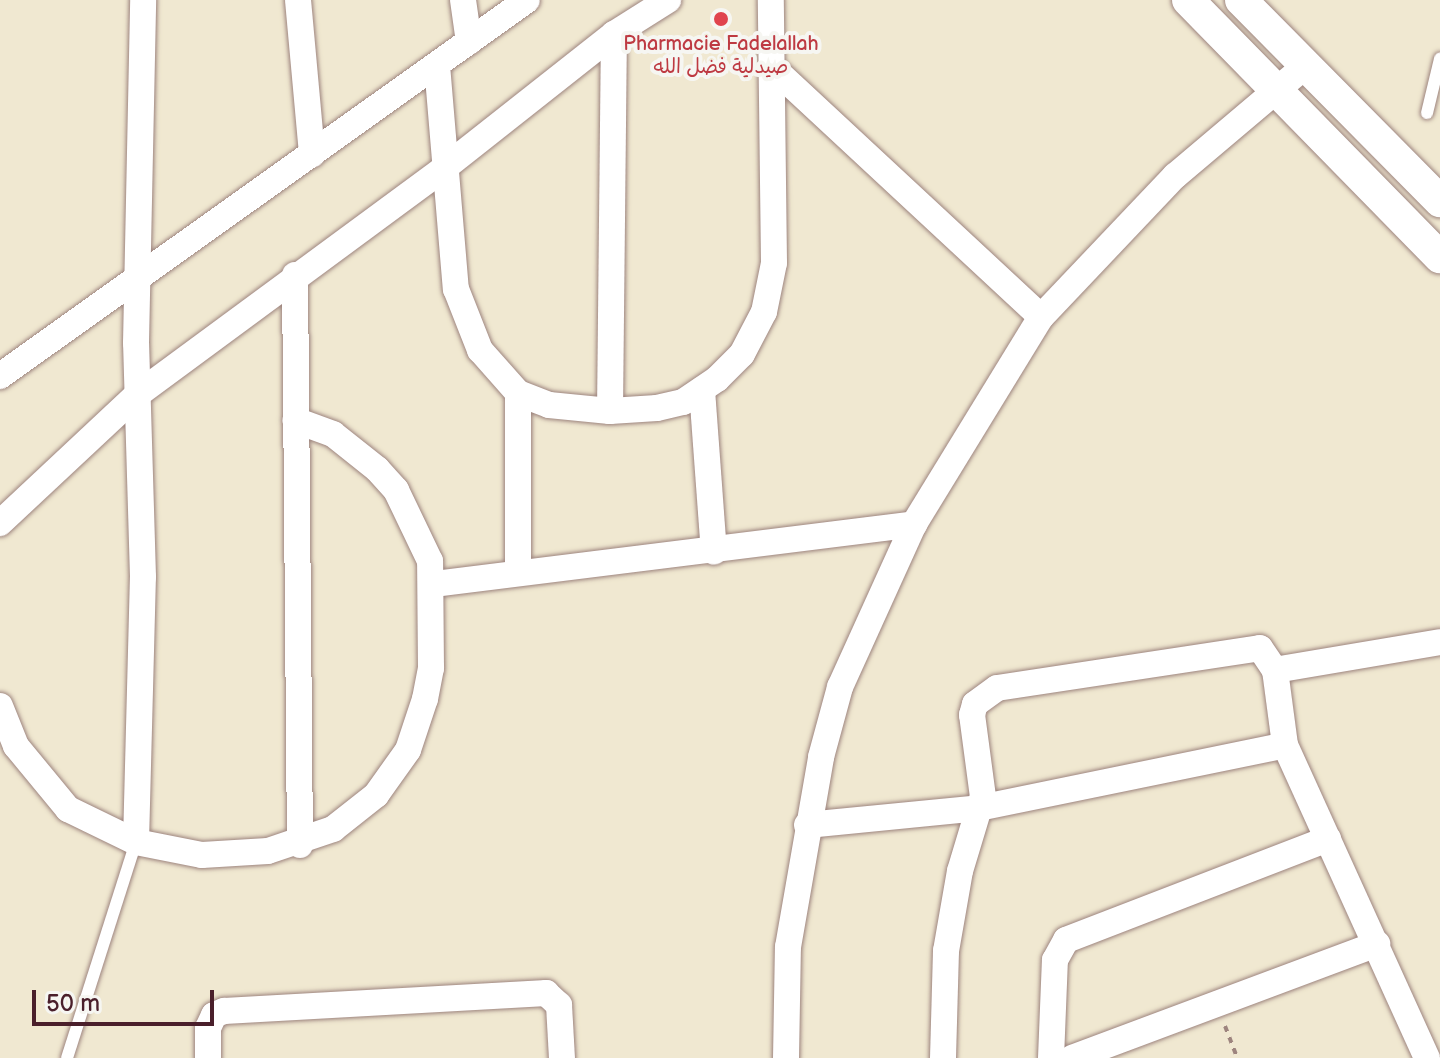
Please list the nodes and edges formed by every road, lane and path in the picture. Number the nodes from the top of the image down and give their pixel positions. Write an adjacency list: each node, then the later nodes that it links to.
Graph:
1 (143, 0): 23 (street)
2 (298, 0): 18 (street)
3 (463, 0): 11 (street)
4 (527, 0): 11 (street)
5 (668, 0): 10 (street)
6 (771, 0): 15 (street)
7 (1235, 0): 9 (street)
8 (1241, 0): 14 (street)
9 (1199, 11): 16 (street)
10 (614, 34): 19 (street); 29 (street)
11 (469, 42): 13 (street)
12 (1440, 59): 17 (lane)
13 (437, 65): 18 (street); 19 (street)
14 (1305, 66): 16 (street); 20 (street)
15 (772, 67): 24 (street); 26 (street)
16 (1278, 89): 21 (street); 24 (street)
17 (1427, 113)
18 (312, 154): 23 (street)
19 (443, 169): 22 (street); 27 (street)
20 (1440, 201)
21 (1440, 257)
22 (295, 275): 28 (street); 30 (street)
23 (137, 280): 25 (street); 28 (street)
24 (1041, 317): 32 (street)
25 (0, 376)
26 (702, 390): 29 (street); 33 (street)
27 (518, 393): 29 (street); 34 (street)
28 (138, 394): 31 (street); 43 (street)
29 (610, 411)
30 (295, 420): 35 (street); 44 (street)
31 (0, 523)
32 (914, 524): 33 (street); 41 (street)
33 (714, 552): 34 (street)
34 (518, 570): 35 (street)
35 (434, 584): 44 (street)
36 (1440, 642): 37 (street)
37 (1275, 670): 39 (street); 40 (street)
38 (0, 706): 43 (street)
39 (1285, 745): 40 (street); 42 (street)
40 (979, 808): 41 (street); 51 (street)
41 (807, 825): 50 (street)
42 (1328, 839): 45 (street); 52 (street)
43 (136, 842): 44 (street); 47 (lane)
44 (300, 845)
45 (1377, 944): 46 (street); 55 (street)
46 (1217, 1005): 53 (street); 54 (path)
47 (67, 1058)
48 (208, 1058): 49 (street)
49 (562, 1058)
50 (786, 1058)
51 (943, 1058)
52 (1051, 1058)
53 (1072, 1058)
54 (1237, 1058)
55 (1427, 1058)

